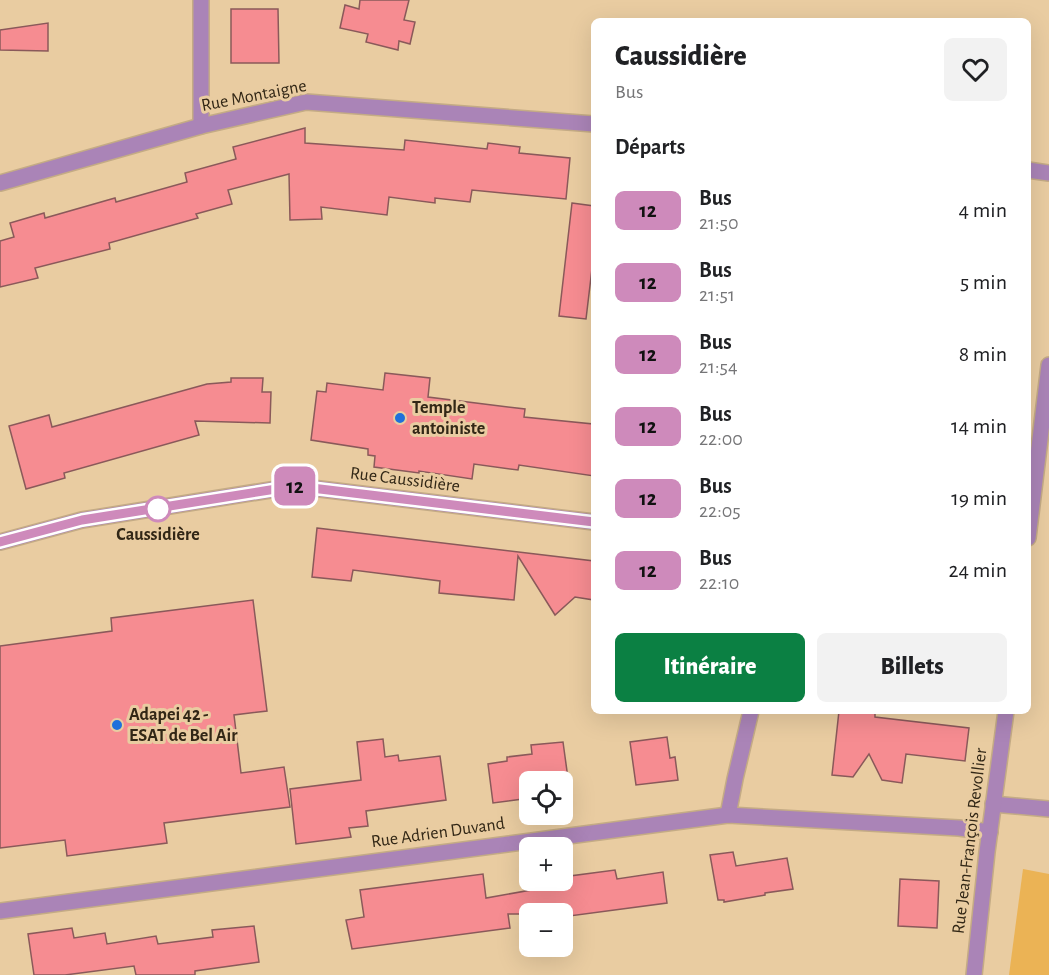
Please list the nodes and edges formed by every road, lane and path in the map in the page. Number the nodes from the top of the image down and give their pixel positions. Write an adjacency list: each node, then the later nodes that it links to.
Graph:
1 (201, 0): 3 (street)
2 (591, 124): 3 (street, Rue Montaigne)
3 (201, 126): 6 (street, Rue Montaigne)
4 (1031, 170): 5 (street)
5 (1049, 173)
6 (0, 183)
7 (1049, 365): 8 (street)
8 (1031, 513)
9 (591, 522): 10 (street, Rue Caussidière)
10 (0, 542)
11 (750, 714): 15 (street)
12 (1006, 714): 13 (street, Rue Jean-François Revollier)
13 (993, 804): 14 (street); 16 (street, Rue Jean-François Revollier)
14 (1049, 809)
15 (728, 815): 16 (street, Rue Adrien Duvand); 17 (street, Rue Adrien Duvand)
16 (990, 832): 18 (street, Rue Jean-François Revollier)
17 (0, 911)
18 (974, 975)

